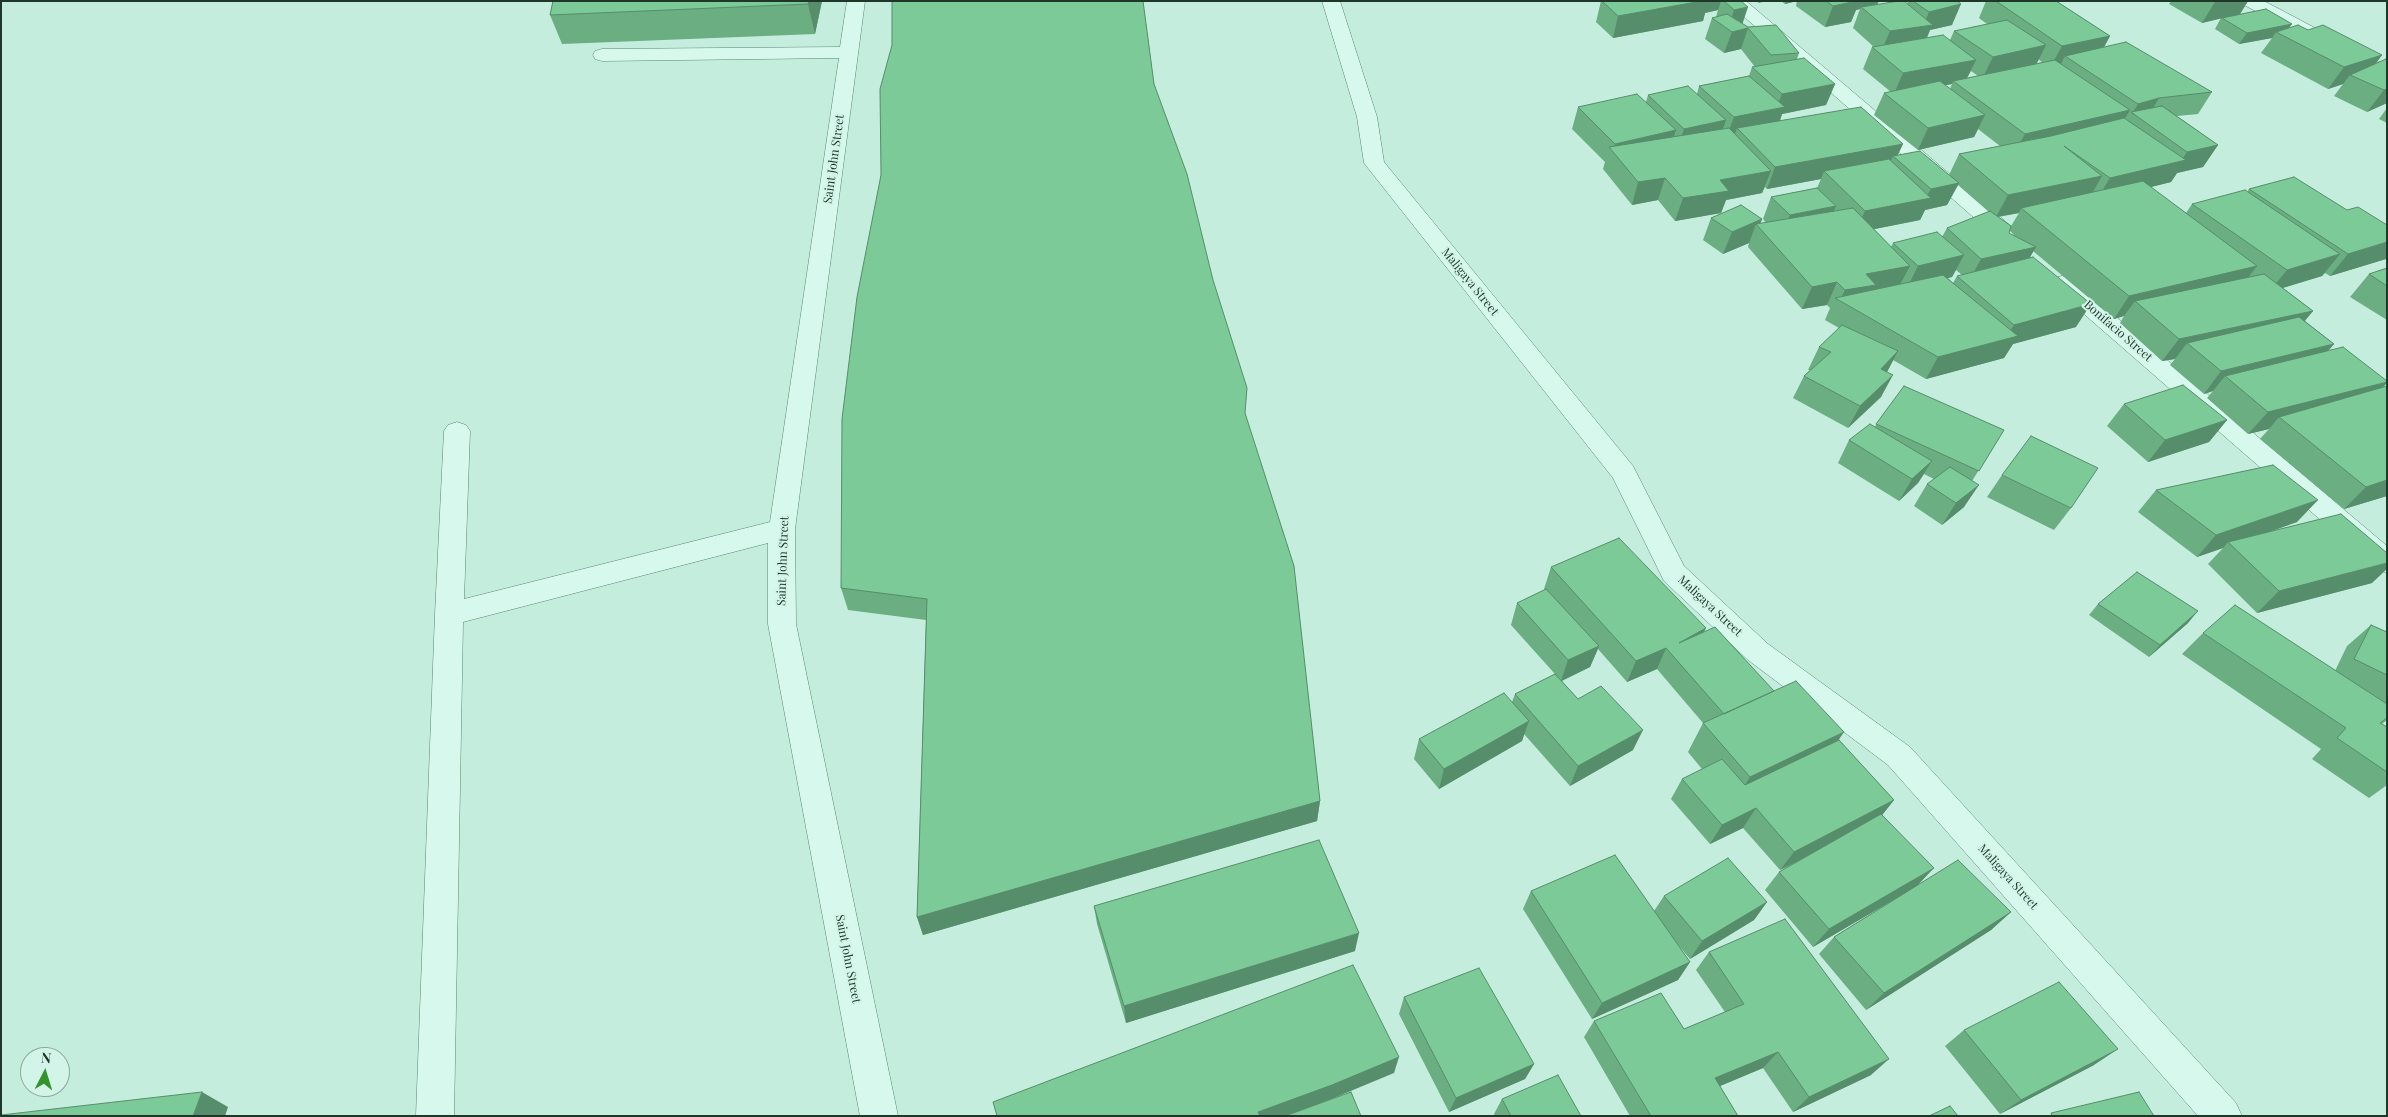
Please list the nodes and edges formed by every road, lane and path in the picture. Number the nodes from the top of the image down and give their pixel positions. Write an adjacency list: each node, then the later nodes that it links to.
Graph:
1 (856, 1): 5 (street, Saint John Street)
2 (1331, 1): 16 (street, Maligaya Street)
3 (1735, 1): 8 (street)
4 (2250, 1): 7 (street)
5 (849, 52): 6 (street); 11 (street, Saint John Street)
6 (602, 55)
7 (2387, 74)
8 (2023, 249)
9 (2046, 269): 12 (street, Bonifacio Street)
10 (457, 432): 13 (street)
11 (782, 529): 13 (street); 15 (street, Saint John Street)
12 (2387, 562)
13 (449, 614): 14 (street)
14 (434, 1116)
15 (879, 1116)
16 (2223, 1116)

